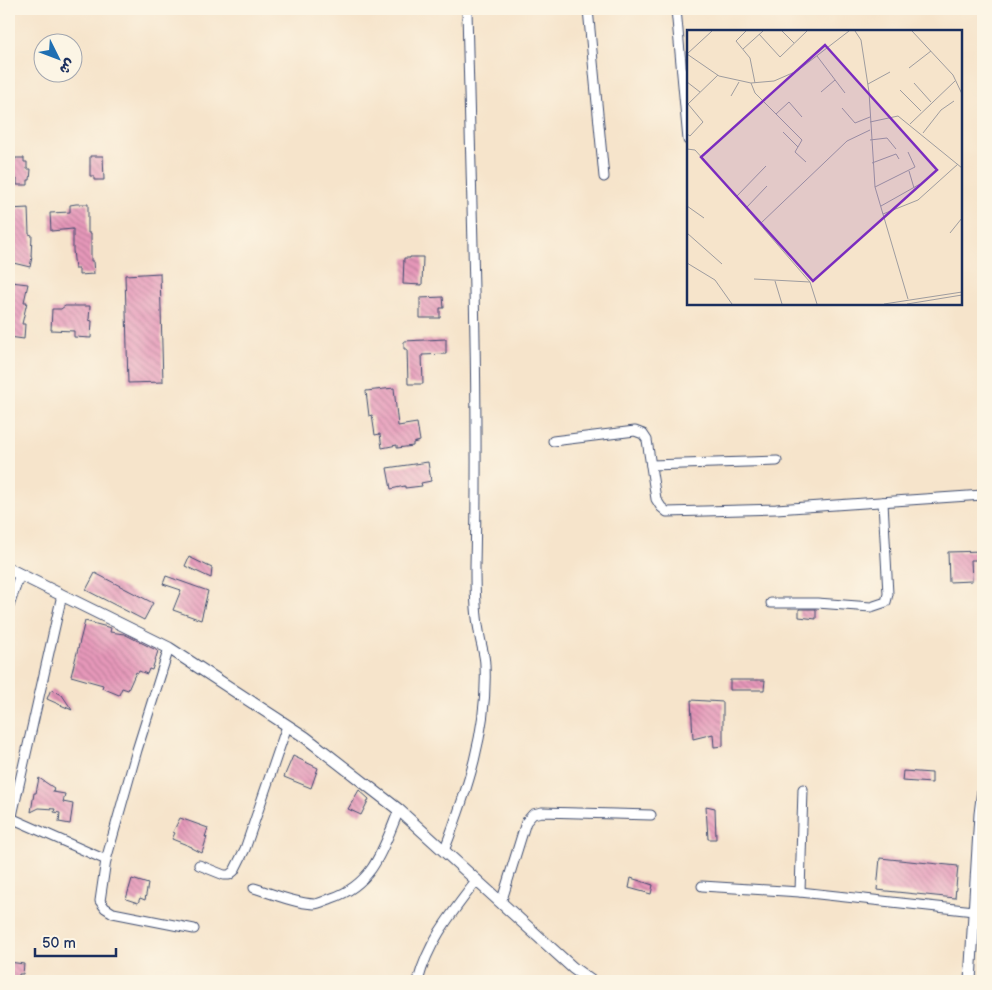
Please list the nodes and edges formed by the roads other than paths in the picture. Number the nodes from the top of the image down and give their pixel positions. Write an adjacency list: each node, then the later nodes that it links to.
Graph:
1 (467, 9): 24 (street)
2 (588, 9): 5 (street)
3 (676, 9): 4 (street)
4 (687, 129)
5 (604, 177)
6 (553, 441): 8 (street)
7 (777, 461): 8 (street)
8 (651, 465): 10 (street)
9 (983, 496): 10 (street)
10 (883, 502): 14 (street)
11 (9, 569): 12 (street)
12 (20, 574): 13 (street); 15 (street)
13 (62, 595): 16 (street); 22 (street)
14 (771, 603)
15 (9, 606)
16 (169, 648): 17 (street); 25 (street)
17 (288, 726): 20 (street); 26 (street)
18 (803, 789): 30 (street)
19 (983, 790): 32 (street)
20 (398, 810): 24 (street); 29 (street)
21 (651, 815): 31 (street)
22 (11, 818): 23 (street); 25 (street)
23 (9, 829)
24 (444, 851): 27 (street)
25 (106, 860): 33 (street)
26 (199, 865)
27 (477, 880): 31 (street); 34 (street)
28 (702, 886): 30 (street)
29 (254, 888)
30 (800, 892): 32 (street)
31 (501, 903): 35 (street)
32 (974, 911): 36 (street)
33 (194, 929)
34 (418, 981)
35 (591, 981)
36 (970, 981)

